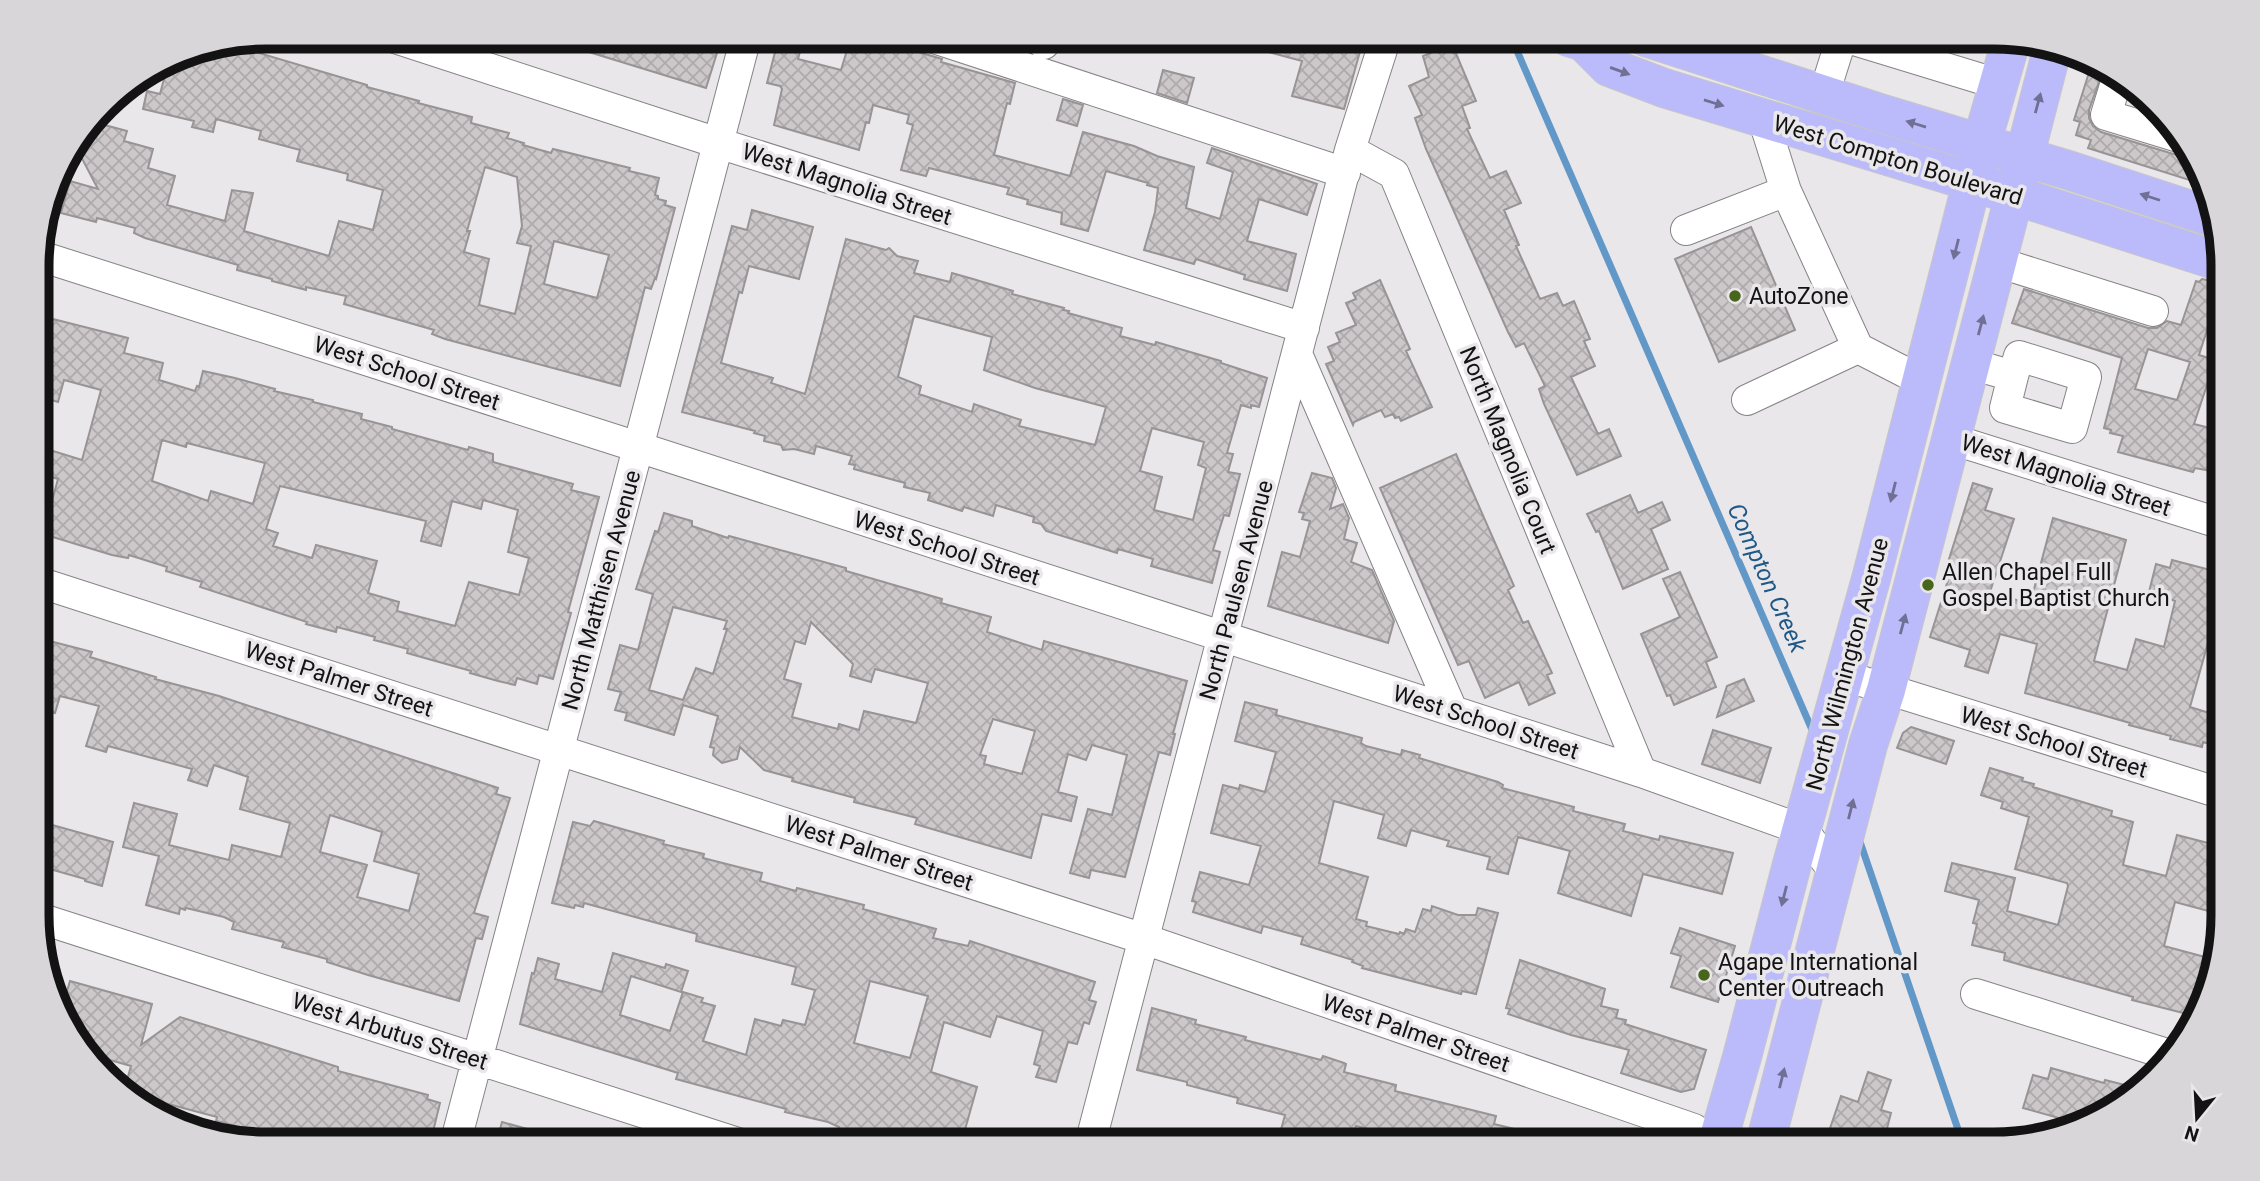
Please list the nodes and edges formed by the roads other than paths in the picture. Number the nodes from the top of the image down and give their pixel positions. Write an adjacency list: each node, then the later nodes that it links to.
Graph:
1 (429, 49): 18 (street, West Magnolia Street)
2 (743, 49): 18 (street, North Matthisen Avenue)
3 (971, 49): 21 (street, North Magnolia Court)
4 (1382, 49): 21 (street, North Paulsen Avenue)
5 (1592, 49): 14 (main road, West Compton Boulevard, one-way to 14)
6 (1679, 49): 14 (street)
7 (1701, 49): 15 (main road, West Compton Boulevard)
8 (1839, 49): 15 (street)
9 (1883, 49): 12 (street)
10 (2008, 50): 12 (main road, North Wilmington Avenue)
11 (2050, 56): 20 (main road, North Wilmington Avenue, one-way to 11)
12 (1998, 84): 19 (main road, North Wilmington Avenue)
13 (2115, 86): 17 (street)
14 (1664, 88): 16 (main road, West Compton Boulevard, one-way to 16)
15 (1824, 94): 19 (main road, West Compton Boulevard, one-way to 15)
16 (1763, 118): 22 (main road, West Compton Boulevard); 23 (street)
17 (2165, 133)
18 (718, 143): 31 (street, West Magnolia Street); 38 (street, North Matthisen Avenue)
19 (1982, 144): 20 (main road, West Compton Boulevard); 22 (main road, North Wilmington Avenue)
20 (2024, 156): 24 (main road, North Wilmington Avenue); 25 (main road, West Compton Boulevard, one-way to 20)
21 (1348, 161): 31 (street, North Paulsen Avenue); 46 (street, North Magnolia Court)
22 (1973, 182): 24 (main road, West Compton Boulevard); 35 (main road, North Wilmington Avenue, one-way to 35)
23 (1786, 191): 26 (street); 32 (street)
24 (2014, 196): 28 (main road, West Compton Boulevard); 29 (main road, North Wilmington Avenue)
25 (2205, 215)
26 (1686, 230)
27 (49, 259): 38 (street, West School Street)
28 (2210, 259)
29 (1997, 262): 30 (street); 33 (main road, North Wilmington Avenue, one-way to 29)
30 (2153, 311)
31 (1301, 341): 41 (street, North Paulsen Avenue); 44 (street)
32 (1858, 348): 35 (street); 36 (street)
33 (1971, 364): 34 (street); 37 (main road, North Wilmington Avenue)
34 (2013, 376)
35 (1922, 382): 42 (main road, North Wilmington Avenue, one-way to 42)
36 (1747, 400)
37 (1951, 439): 39 (street, West Magnolia Street); 43 (main road, North Wilmington Avenue, one-way to 37)
38 (638, 447): 41 (street, West School Street); 45 (street, North Matthisen Avenue)
39 (2211, 521)
40 (49, 586): 45 (street, West Palmer Street)
41 (1223, 638): 44 (street, West School Street); 51 (street, North Paulsen Avenue)
42 (1843, 684): 43 (street, West School Street); 48 (main road, North Wilmington Avenue)
43 (1885, 690): 47 (street, West School Street); 49 (main road, North Wilmington Avenue, one-way to 43)
44 (1452, 710): 46 (street, West School Street)
45 (559, 750): 51 (street, West Palmer Street); 54 (street, North Matthisen Avenue)
46 (1641, 772): 48 (street, West School Street)
47 (2211, 790)
48 (1802, 830): 49 (street); 59 (main road, North Wilmington Avenue, one-way to 59)
49 (1835, 873): 60 (main road, North Wilmington Avenue, one-way to 49)
50 (49, 921): 54 (street, West Arbutus Street)
51 (1144, 939): 57 (street, North Paulsen Avenue); 58 (street, West Palmer Street)
52 (1976, 994): 53 (street)
53 (2161, 1052)
54 (478, 1059): 55 (street, North Matthisen Avenue); 56 (street, West Arbutus Street)
55 (458, 1132)
56 (704, 1132)
57 (1093, 1132)
58 (1697, 1132)
59 (1720, 1132)
60 (1768, 1132)

